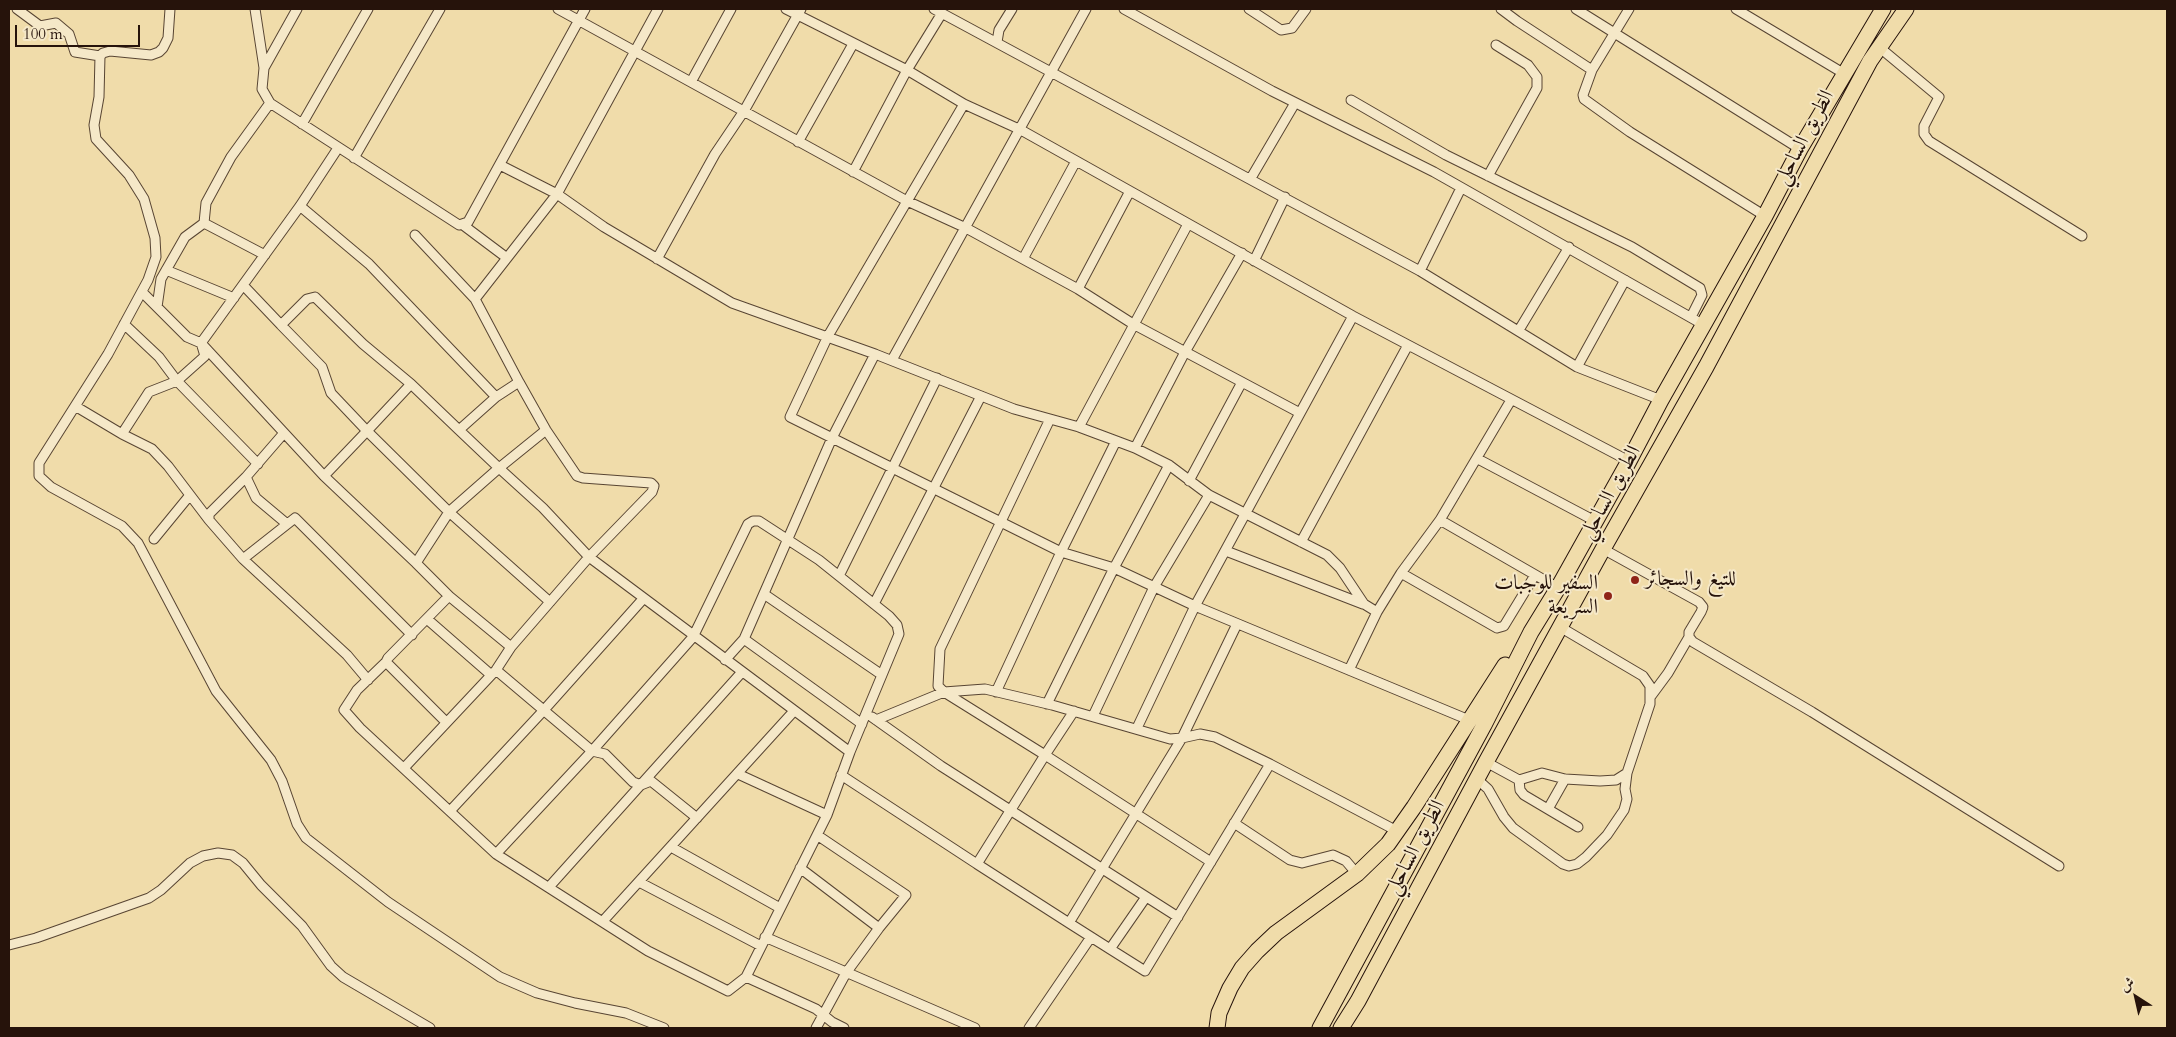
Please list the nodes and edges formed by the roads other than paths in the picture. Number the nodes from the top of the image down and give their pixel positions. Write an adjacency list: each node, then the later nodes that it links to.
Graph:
1 (17, 9): 32 (street)
2 (170, 9): 32 (street)
3 (255, 9): 33 (street)
4 (297, 9): 33 (street)
5 (368, 9): 44 (street)
6 (440, 9): 49 (street)
7 (558, 9): 25 (street)
8 (585, 9): 25 (street)
9 (658, 9): 31 (street)
10 (731, 9): 38 (street)
11 (786, 9): 24 (street)
12 (1012, 9): 27 (street)
13 (1086, 9): 36 (street)
14 (1124, 9): 41 (street)
15 (1249, 9): 16 (street)
16 (1306, 9)
17 (1501, 9): 35 (street)
18 (1576, 9): 26 (street)
19 (1629, 9): 26 (street)
20 (1736, 9): 37 (street)
21 (1883, 9): 37 (highway, الطريق الساحلي)
22 (1906, 9): 30 (highway, الطريق الساحلي)
23 (938, 11): 27 (street); 34 (street)
24 (800, 12): 28 (street); 43 (street)
25 (578, 21): 31 (street); 51 (street)
26 (1613, 33): 35 (street); 48 (street)
27 (997, 42): 36 (street)
28 (853, 44): 34 (street); 46 (street)
29 (1496, 45): 53 (street)
30 (1879, 47): 67 (street); 140 (highway, الطريق الساحلي)
31 (635, 51): 38 (street); 57 (street)
32 (100, 56): 80 (street)
33 (264, 68): 40 (street)
34 (907, 70): 42 (street); 52 (street)
35 (1592, 70): 61 (street)
36 (1050, 71): 45 (street); 54 (street)
37 (1843, 74): 48 (highway, الطريق الساحلي)
38 (691, 82): 43 (street)
39 (1350, 100): 53 (street)
40 (270, 103): 44 (street); 62 (street)
41 (1295, 103): 54 (street); 55 (street)
42 (964, 104): 45 (street); 59 (street)
43 (744, 111): 46 (street); 72 (street)
44 (302, 124): 47 (street)
45 (1021, 130): 50 (street); 65 (street)
46 (798, 142): 52 (street)
47 (338, 148): 49 (street); 60 (street)
48 (1800, 149): 61 (highway, الطريق الساحلي)
49 (354, 158): 64 (street)
50 (1076, 161): 56 (street); 73 (street)
51 (500, 165): 57 (street); 64 (street)
52 (853, 172): 59 (street)
53 (1488, 176): 85 (street)
54 (1251, 178): 58 (street)
55 (1462, 188): 68 (street); 76 (street)
56 (1130, 191): 63 (street); 79 (street)
57 (557, 194): 71 (street); 72 (street)
58 (1285, 197): 74 (street); 76 (street)
59 (907, 201): 65 (street); 90 (street)
60 (300, 206): 70 (street); 103 (street)
61 (1765, 216): 85 (highway, الطريق الساحلي)
62 (204, 223): 70 (street); 75 (street)
63 (1188, 224): 69 (street); 87 (street)
64 (463, 225): 71 (street)
65 (966, 228): 73 (street); 95 (street)
66 (414, 234): 82 (street)
67 (2082, 236)
68 (1569, 247): 77 (street); 89 (street)
69 (1242, 254): 74 (street); 93 (street)
70 (265, 255): 78 (street)
71 (507, 258): 82 (street)
72 (657, 259): 90 (street)
73 (1023, 259): 79 (street)
74 (1254, 261): 84 (street)
75 (166, 270): 81 (street); 83 (street)
76 (1420, 271): 89 (street)
77 (1625, 280): 85 (street); 96 (street)
78 (243, 285): 81 (street); 88 (street)
79 (1078, 289): 87 (street)
80 (142, 292): 83 (street); 86 (street)
81 (234, 298): 91 (street)
82 (475, 299): 99 (street)
83 (157, 307): 91 (street)
84 (1353, 316): 92 (street); 107 (street)
85 (1697, 321): 105 (highway, الطريق الساحلي)
86 (124, 324): 98 (street); 106 (street)
87 (1133, 324): 93 (street); 109 (street)
88 (281, 325): 101 (street); 112 (street)
89 (1519, 330): 96 (street)
90 (828, 336): 94 (street); 115 (street)
91 (201, 343): 98 (street); 114 (street)
92 (1408, 345): 104 (street); 139 (street)
93 (1185, 352): 100 (street); 117 (street)
94 (875, 354): 95 (street); 115 (street)
95 (892, 360): 97 (street)
96 (1576, 366): 105 (street)
97 (937, 378): 102 (street); 123 (street)
98 (178, 381): 113 (street); 120 (street)
99 (519, 382): 103 (street); 111 (street)
100 (1242, 382): 107 (street); 126 (street)
101 (411, 384): 110 (street); 112 (street)
102 (981, 396): 108 (street); 127 (street)
103 (496, 397): 110 (street)
104 (1511, 400): 118 (street); 119 (street)
105 (1661, 400): 119 (highway, الطريق الساحلي)
106 (75, 406): 113 (street); 240 (street)
107 (1300, 412): 131 (street)
108 (1050, 419): 109 (street); 135 (street)
109 (1079, 427): 116 (street)
110 (459, 430): 122 (street)
111 (546, 430): 122 (street); 143 (street)
112 (367, 431): 124 (street); 130 (street)
113 (122, 434): 128 (street)
114 (284, 434): 120 (street); 124 (street)
115 (832, 438): 123 (street); 138 (street)
116 (1116, 441): 117 (street); 142 (street)
117 (1135, 448): 121 (street)
118 (1478, 459): 133 (street); 134 (street)
119 (1629, 461): 134 (highway, الطريق الساحلي)
120 (258, 464): 125 (street)
121 (1169, 466): 126 (street); 146 (street)
122 (499, 468): 130 (street); 143 (street)
123 (892, 469): 127 (street); 149 (street)
124 (324, 476): 145 (street)
125 (246, 477): 132 (street); 136 (street)
126 (1189, 480): 129 (street)
127 (933, 489): 135 (street); 156 (street)
128 (190, 495): 132 (street); 137 (street)
129 (1209, 495): 131 (street); 150 (street)
130 (449, 512): 145 (street); 155 (street)
131 (1246, 513): 139 (street); 141 (street)
132 (209, 520): 144 (street)
133 (1440, 520): 147 (street); 148 (street)
134 (1595, 521): 151 (highway, الطريق الساحلي)
135 (1002, 523): 142 (street); 176 (street)
136 (287, 524): 144 (street); 164 (street)
137 (154, 539)
138 (787, 539): 149 (street); 152 (street); 165 (street)
139 (1301, 542): 157 (street)
140 (1603, 549): 162 (highway, الطريق الساحلي); 166 (street)
141 (1226, 551): 157 (street); 158 (street)
142 (1061, 552): 146 (street); 177 (street)
143 (589, 557): 154 (street); 155 (street)
144 (243, 559): 175 (street)
145 (416, 563): 153 (street)
146 (1114, 568): 150 (street); 179 (street)
147 (1401, 573): 148 (street); 159 (street)
148 (1535, 575): 151 (street)
149 (839, 576): 156 (street)
150 (1154, 587): 158 (street); 184 (street)
151 (1558, 588): 163 (highway, الطريق الساحلي)
152 (764, 594): 167 (street); 174 (street)
153 (449, 596): 160 (street); 168 (street)
154 (643, 599): 165 (street); 180 (street)
155 (550, 602): 168 (street)
156 (874, 604): 174 (street)
157 (1364, 604): 159 (street)
158 (1195, 606): 161 (street); 189 (street)
159 (1378, 612): 171 (street)
160 (427, 618): 164 (street); 172 (street)
161 (1237, 624): 171 (street); 190 (street)
162 (1560, 627): 178 (street); 194 (highway, الطريق الساحلي)
163 (1531, 632): 186 (highway); 246 (highway, الطريق الساحلي)
164 (412, 635): 170 (street)
165 (693, 637): 169 (street); 191 (street)
166 (1689, 637): 178 (street); 218 (street)
167 (744, 639): 169 (street); 188 (street)
168 (511, 647): 172 (street)
169 (725, 660): 173 (street)
170 (386, 662): 175 (street); 187 (street)
171 (1349, 670): 186 (street)
172 (493, 672): 180 (street); 187 (street)
173 (742, 672): 181 (street); 203 (street)
174 (882, 675): 183 (street)
175 (368, 680): 196 (street)
176 (944, 692): 177 (street); 185 (street); 193 (street)
177 (996, 692): 179 (street)
178 (1651, 696): 197 (street)
179 (1047, 704): 182 (street)
180 (544, 710): 191 (street); 206 (street)
181 (794, 711): 192 (street); 198 (street)
182 (1074, 711): 184 (street); 193 (street)
183 (866, 713): 185 (street); 188 (street)
184 (1093, 716): 189 (street)
185 (876, 720): 205 (street)
186 (1469, 720): 212 (highway)
187 (446, 722): 196 (street)
188 (862, 724): 192 (street)
189 (1137, 728): 190 (street)
190 (1182, 738): 195 (street); 207 (street)
191 (592, 751): 203 (street); 215 (street)
192 (850, 752): 199 (street)
193 (1045, 755): 205 (street); 207 (street)
194 (1486, 762): 200 (highway, الطريق الساحلي); 202 (street)
195 (1270, 764): 210 (street); 212 (street)
196 (404, 768): 206 (street)
197 (1627, 773): 200 (street); 201 (street)
198 (738, 774): 208 (street); 209 (street)
199 (841, 775): 208 (street); 217 (street)
200 (1477, 778): 237 (highway, الطريق الساحلي)
201 (1565, 779): 202 (street); 204 (street)
202 (1519, 780): 204 (street)
203 (642, 785): 209 (street); 223 (street)
204 (1548, 809): 211 (street)
205 (1009, 810): 217 (street); 220 (street)
206 (450, 811): 215 (street)
207 (1136, 814): 216 (street); 220 (street)
208 (827, 815): 213 (street)
209 (697, 818): 214 (street)
210 (1234, 823): 216 (street); 221 (street)
211 (1578, 827)
212 (1397, 830): 221 (highway)
213 (817, 835): 219 (street); 229 (street)
214 (671, 847): 222 (street); 225 (street)
215 (496, 854): 223 (street)
216 (1210, 862): 226 (street)
217 (977, 864): 228 (street)
218 (2059, 866)
219 (800, 868): 225 (street); 229 (street)
220 (1102, 869): 224 (street); 228 (street)
221 (1357, 874): 245 (highway)
222 (639, 882): 227 (street); 233 (street)
223 (549, 887): 227 (street)
224 (1146, 897): 226 (street); 234 (street)
225 (780, 908): 230 (street)
226 (1178, 917): 234 (street)
227 (603, 922): 236 (street)
228 (1070, 923): 231 (street)
229 (879, 928): 235 (street)
230 (765, 937): 233 (street); 235 (street)
231 (1091, 937): 234 (street); 244 (street)
232 (9, 945): 239 (street)
233 (761, 946): 236 (street)
234 (1110, 949)
235 (846, 973): 238 (street); 243 (street)
236 (746, 977): 238 (street)
237 (1358, 1001): 247 (highway, الطريق الساحلي); 248 (highway, الطريق الساحلي)
238 (824, 1016): 241 (street); 242 (street)
239 (430, 1028)
240 (664, 1028)
241 (816, 1028)
242 (844, 1028)
243 (975, 1028)
244 (1029, 1028)
245 (1217, 1028)
246 (1320, 1028)
247 (1341, 1028)
248 (1351, 1028)

